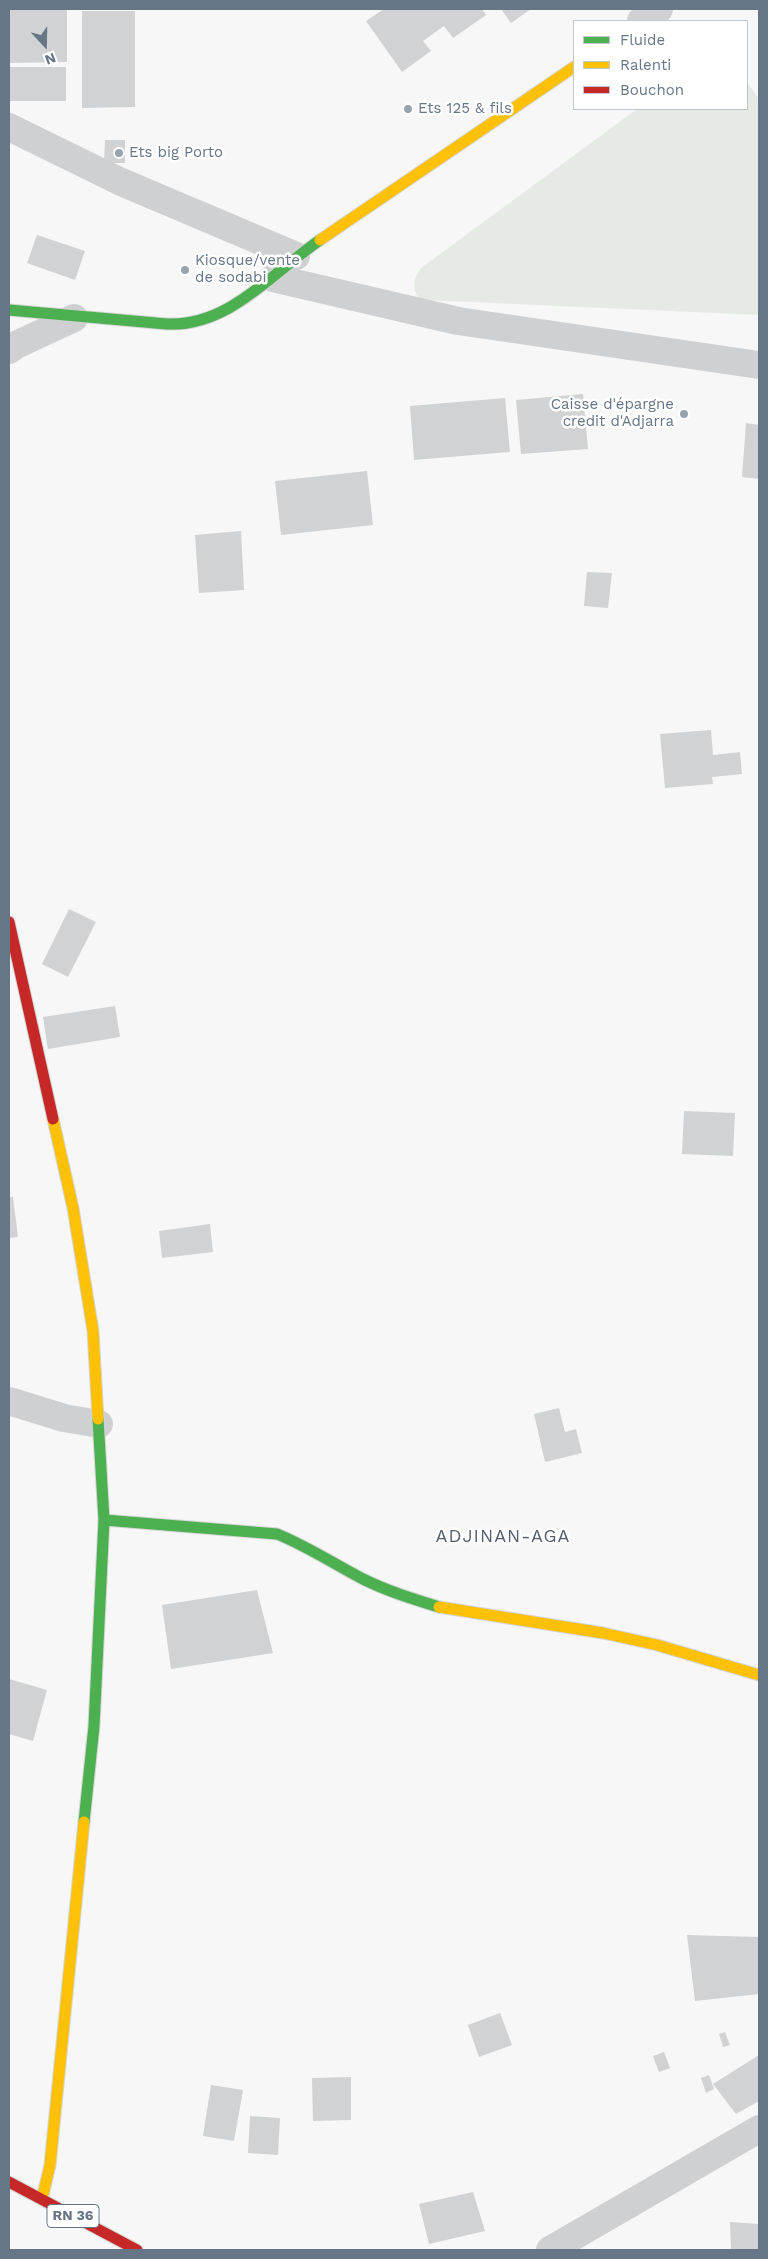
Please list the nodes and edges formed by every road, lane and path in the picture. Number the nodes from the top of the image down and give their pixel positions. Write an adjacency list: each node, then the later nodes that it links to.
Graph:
1 (659, 9): 2 (street)
2 (642, 20)
3 (573, 68): 5 (street)
4 (9, 127): 5 (street)
5 (296, 256): 6 (street)
6 (273, 278): 8 (street); 10 (street)
7 (9, 310): 8 (street)
8 (74, 318): 9 (street)
9 (9, 350)
10 (759, 365)
11 (9, 922): 13 (street)
12 (9, 1401): 13 (street)
13 (99, 1424): 14 (street)
14 (104, 1520): 15 (street); 18 (street)
15 (759, 1675)
16 (759, 2129): 20 (street)
17 (9, 2182): 18 (street, RN 36)
18 (42, 2199): 19 (street, RN 36)
19 (137, 2250)
20 (550, 2250)

